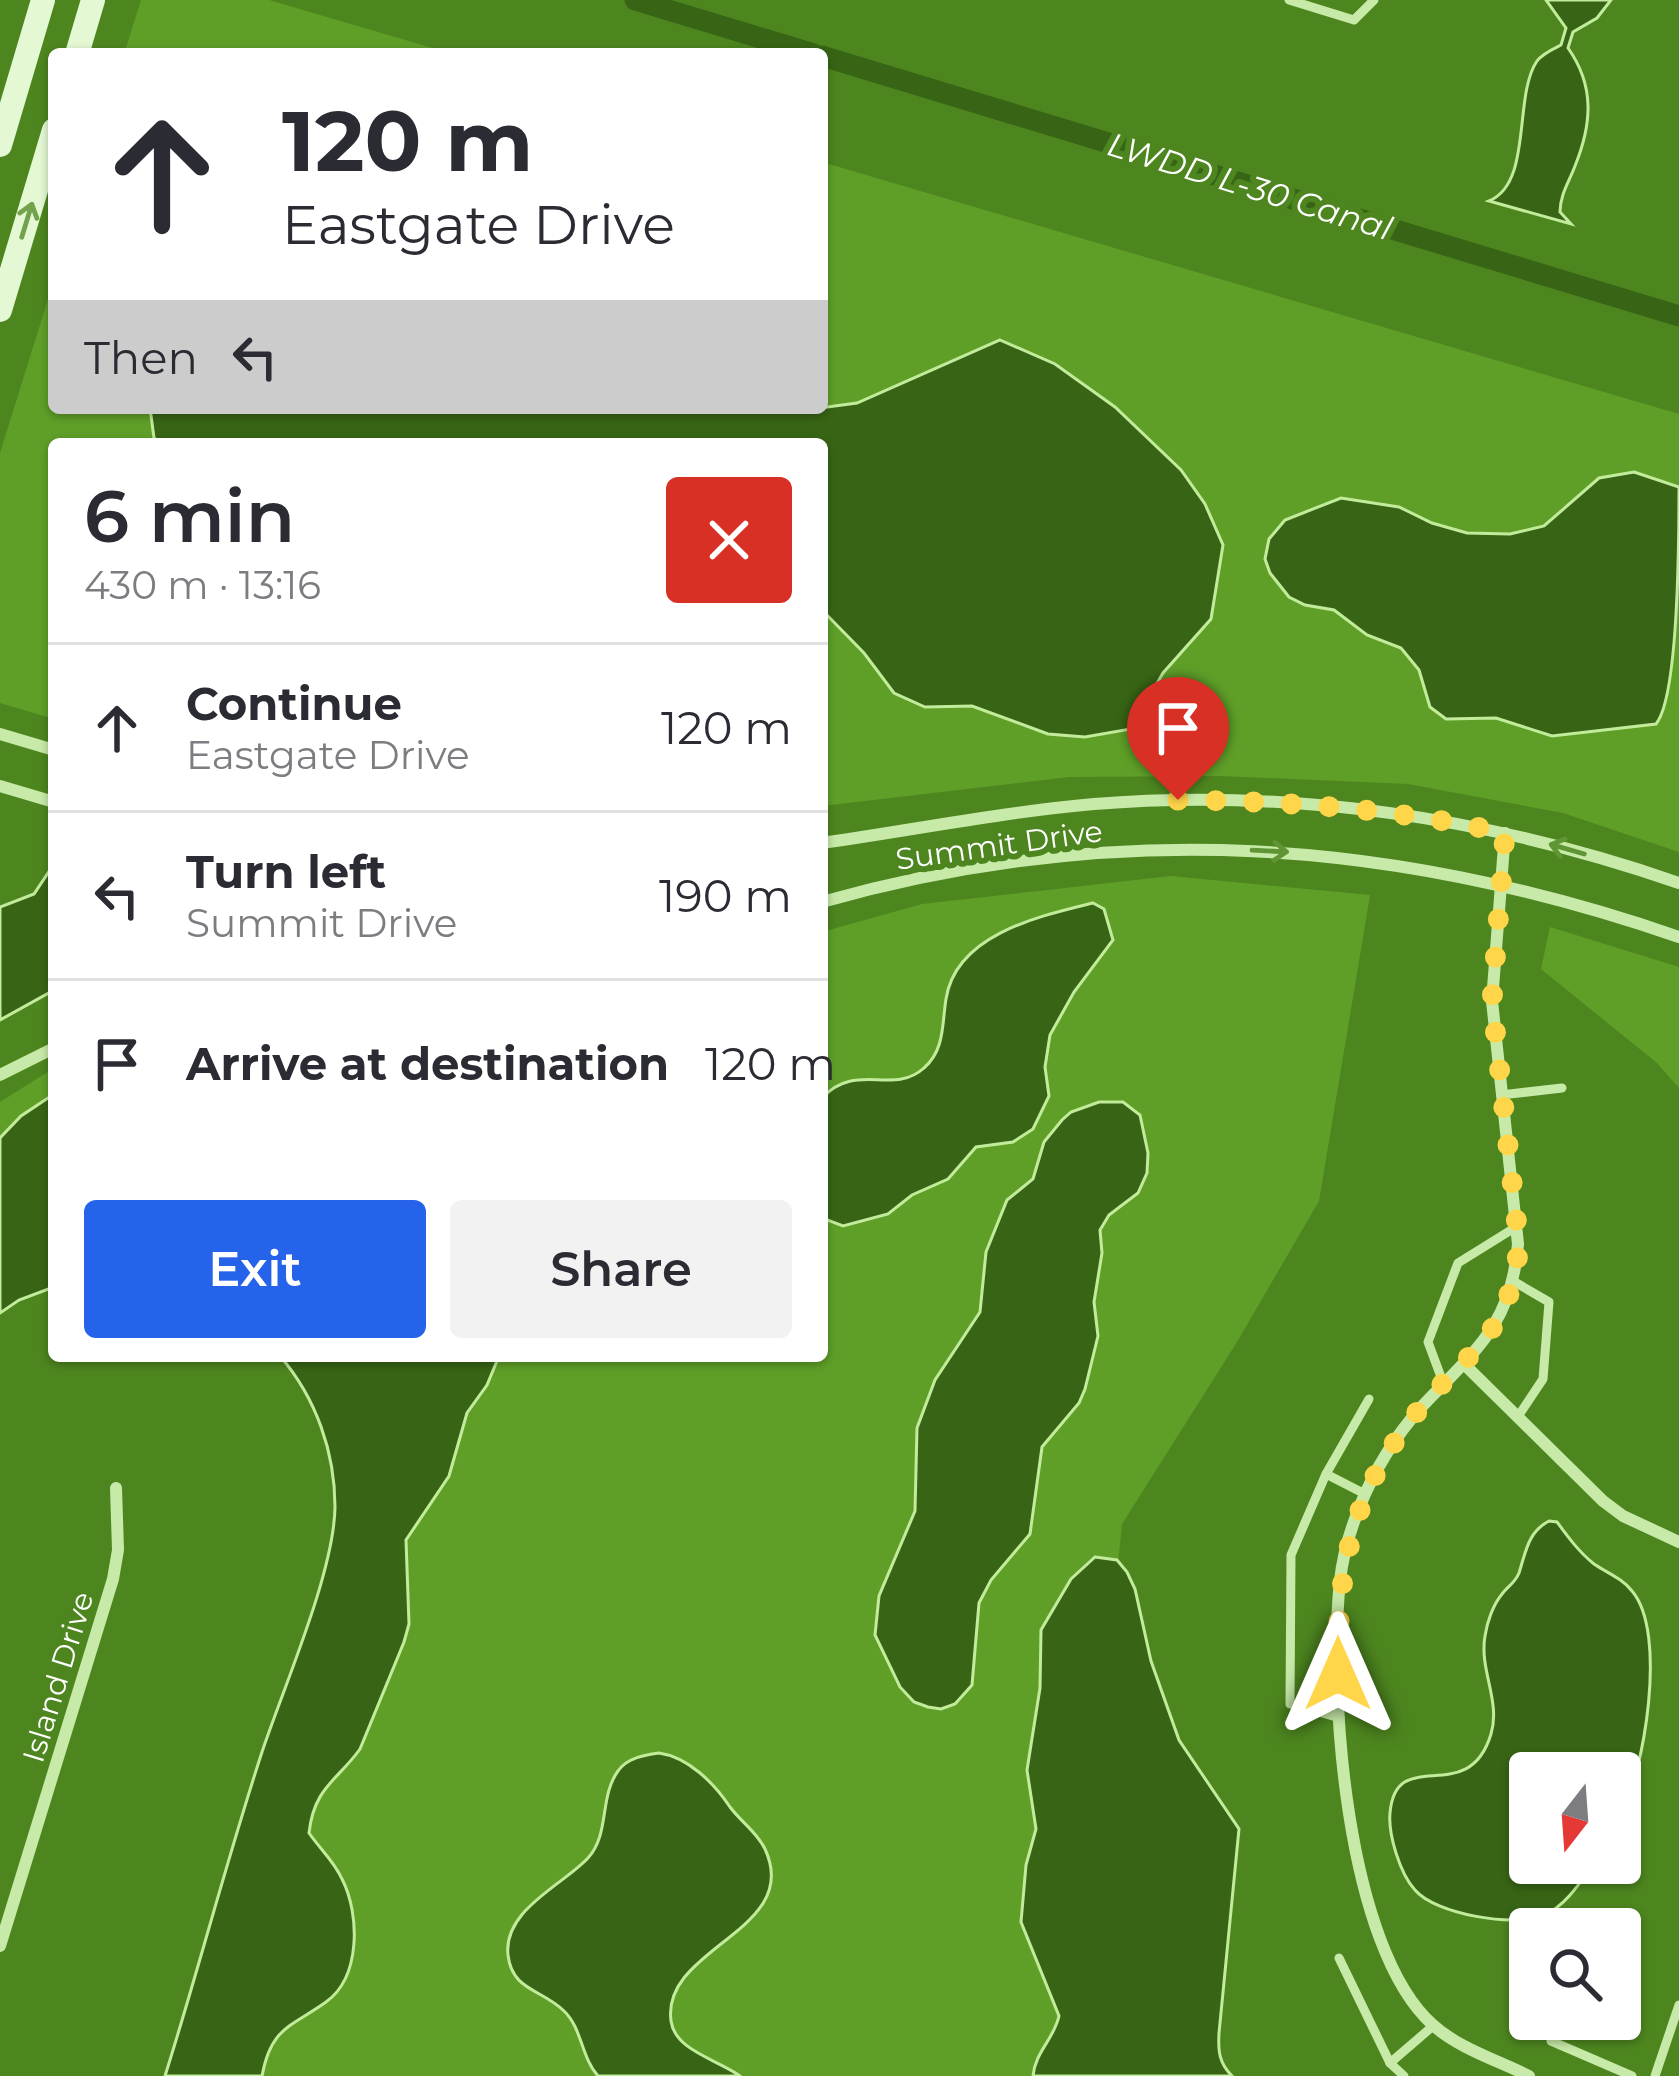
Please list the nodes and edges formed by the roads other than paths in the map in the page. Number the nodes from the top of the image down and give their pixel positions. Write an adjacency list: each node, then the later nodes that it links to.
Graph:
1 (43, 0): 6 (main road)
2 (93, 0): 5 (main road)
3 (1288, 0): 4 (lane)
4 (1374, 0)
5 (79, 48)
6 (0, 145)
7 (48, 150): 8 (main road, one-way to 7)
8 (0, 310)
9 (0, 734): 10 (street)
10 (48, 748)
11 (0, 786): 12 (street)
12 (48, 800)
13 (1505, 833): 14 (street, Summit Drive); 15 (street); 16 (street, Summit Drive, one-way to 13)
14 (828, 841)
15 (1501, 883): 17 (street, Summit Drive, one-way to 15); 18 (street, Summit Drive); 22 (street)
16 (1679, 883)
17 (828, 901)
18 (1679, 937)
19 (48, 1051): 20 (street)
20 (0, 1075)
21 (1562, 1088): 22 (lane)
22 (1502, 1095): 23 (street)
23 (1516, 1227): 24 (street); 26 (lane)
24 (1514, 1281): 25 (street); 28 (lane)
25 (1465, 1365): 26 (street); 28 (street)
26 (1444, 1385): 31 (street)
27 (1369, 1399): 29 (lane)
28 (1517, 1418): 32 (street)
29 (1326, 1474): 31 (lane); 33 (lane)
30 (116, 1488): 34 (street, Island Drive)
31 (1365, 1494): 33 (street)
32 (1679, 1541)
33 (1341, 1718): 38 (street)
34 (7, 1895): 35 (street, Island Drive)
35 (0, 1946)
36 (1339, 1958): 40 (lane)
37 (1678, 2005): 44 (lane)
38 (1433, 2026): 40 (lane); 42 (street)
39 (1551, 2041): 43 (lane)
40 (1390, 2063): 41 (lane)
41 (1404, 2076)
42 (1529, 2076)
43 (1632, 2076)
44 (1654, 2076)

